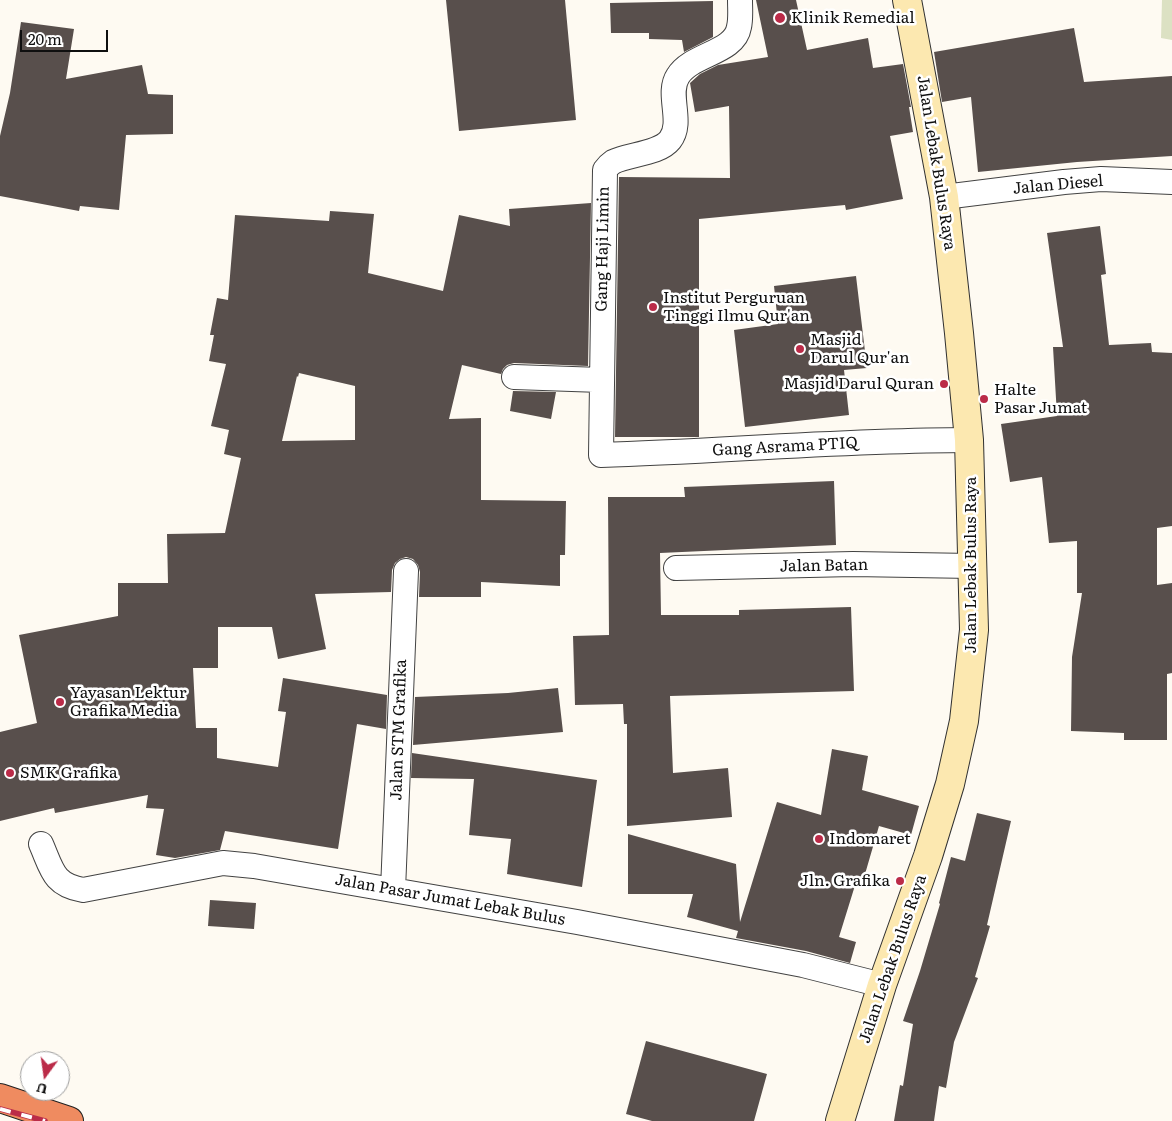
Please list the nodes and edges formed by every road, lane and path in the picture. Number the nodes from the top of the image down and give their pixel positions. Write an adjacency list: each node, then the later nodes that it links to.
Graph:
1 (740, 0): 6 (street, Gang Haji Limin)
2 (907, 0): 4 (main road, Jalan Lebak Bulus Raya)
3 (1172, 182): 4 (street, Jalan Diesel)
4 (944, 197): 7 (main road, Jalan Lebak Bulus Raya)
5 (514, 376): 6 (street)
6 (601, 380): 8 (street, Gang Haji Limin)
7 (969, 440): 8 (street, Gang Asrama PTIQ); 9 (main road, Jalan Lebak Bulus Raya)
8 (601, 455)
9 (972, 566): 10 (street, Jalan Batan); 14 (main road, Jalan Lebak Bulus Raya)
10 (676, 568)
11 (406, 571): 13 (street, Jalan STM Grafika)
12 (41, 844): 13 (street, Jalan Pasar Jumat Lebak Bulus)
13 (393, 890): 14 (street, Jalan Pasar Jumat Lebak Bulus)
14 (882, 985): 16 (main road, Jalan Lebak Bulus Raya)
15 (0, 1098): 17 (highway)
16 (841, 1119)
17 (69, 1121)

